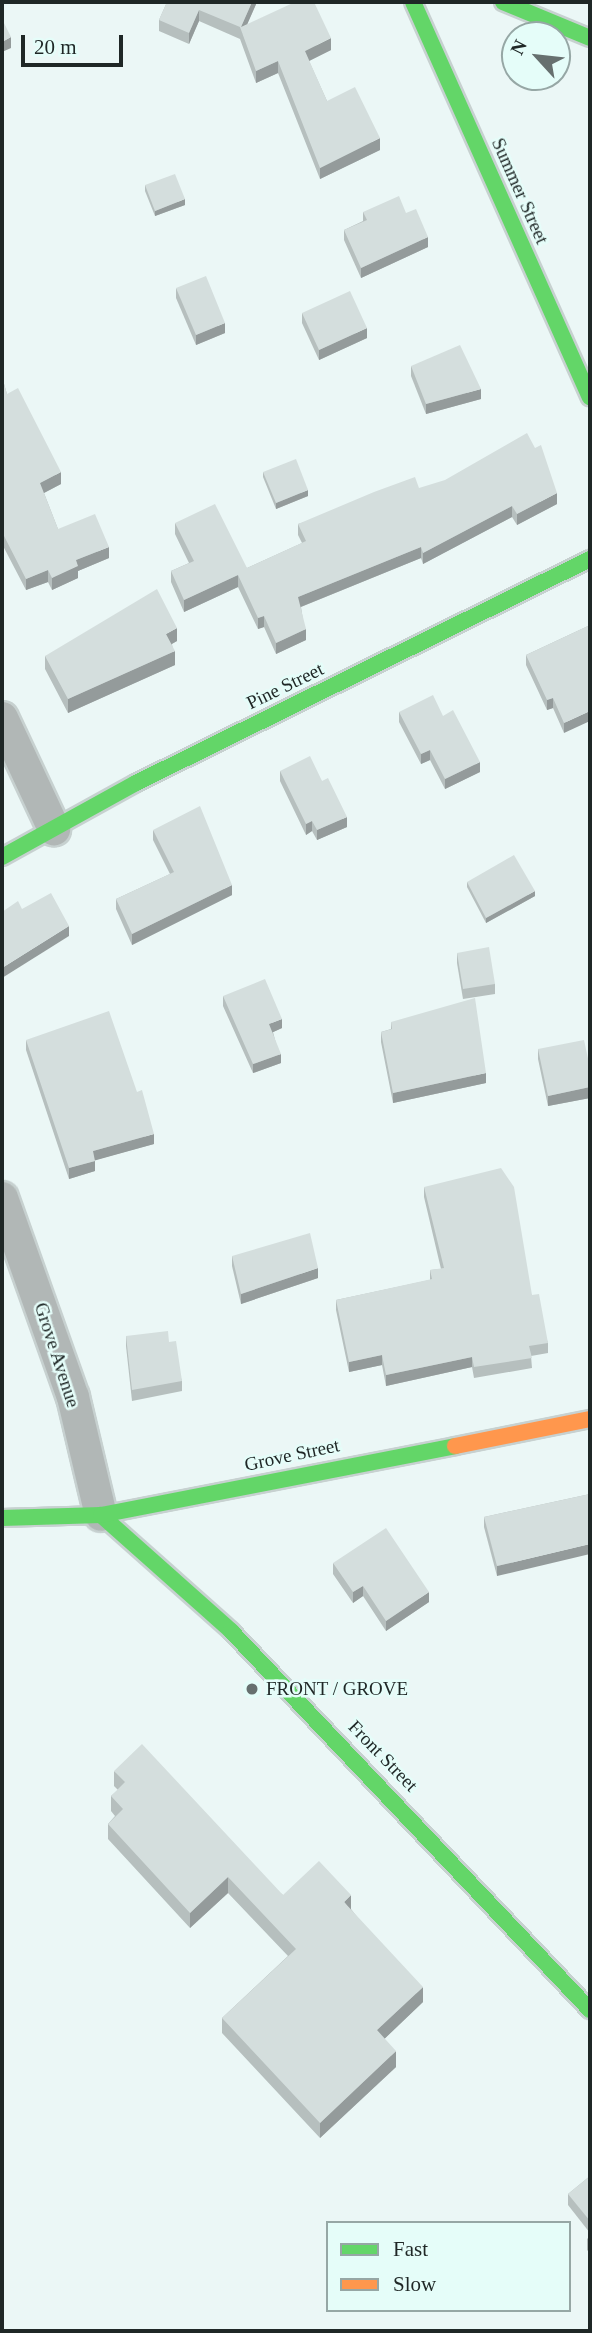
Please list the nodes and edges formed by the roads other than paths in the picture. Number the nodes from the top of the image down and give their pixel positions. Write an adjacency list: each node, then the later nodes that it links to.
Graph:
1 (413, 2): 4 (main road, Summer Street)
2 (503, 2): 3 (main road)
3 (590, 38)
4 (590, 397)
5 (590, 559): 7 (main road, Pine Street)
6 (2, 718): 7 (street)
7 (54, 829): 8 (main road, Pine Street)
8 (2, 857)
9 (2, 1198): 11 (street, Grove Avenue)
10 (590, 1419): 11 (main road, Grove Street)
11 (102, 1515): 12 (main road, Grove Street); 13 (main road, Front Street)
12 (2, 1518)
13 (590, 2010)

